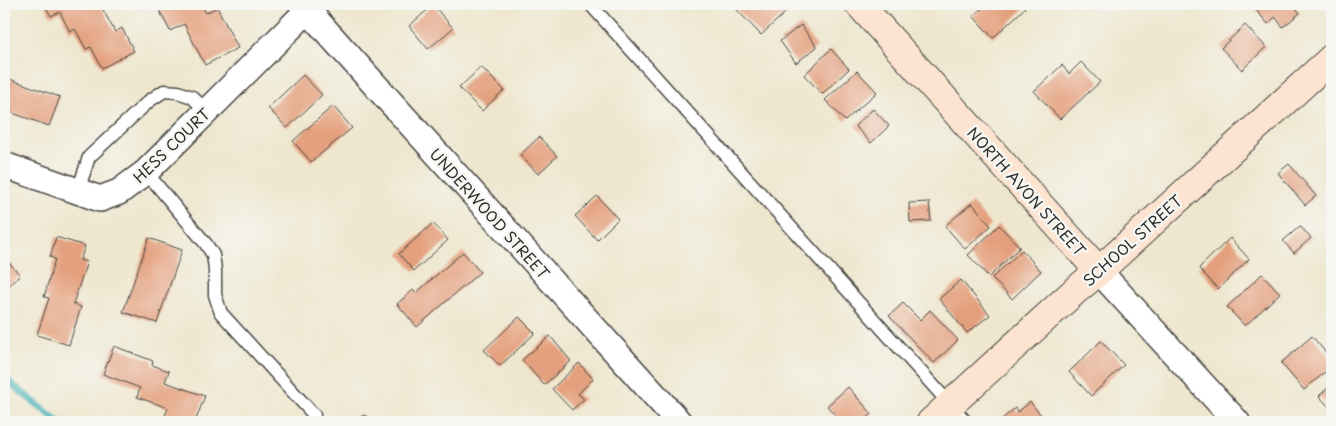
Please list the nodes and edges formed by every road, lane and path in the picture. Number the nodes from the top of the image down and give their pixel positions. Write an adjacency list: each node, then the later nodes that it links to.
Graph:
1 (590, 4): 11 (lane)
2 (859, 4): 9 (main road, NORTH AVON STREET)
3 (308, 6): 5 (street, HESS COURT); 12 (street, UNDERWOOD STREET)
4 (1332, 58): 9 (main road, SCHOOL STREET)
5 (207, 111): 7 (street, HESS COURT); 8 (lane)
6 (4, 165): 8 (street, HESS COURT)
7 (146, 172): 8 (street, HESS COURT); 10 (lane)
8 (78, 191)
9 (1099, 271): 11 (main road, SCHOOL STREET); 13 (street, NORTH AVON STREET)
10 (314, 415)
11 (949, 417)
12 (679, 422)
13 (1237, 422)

